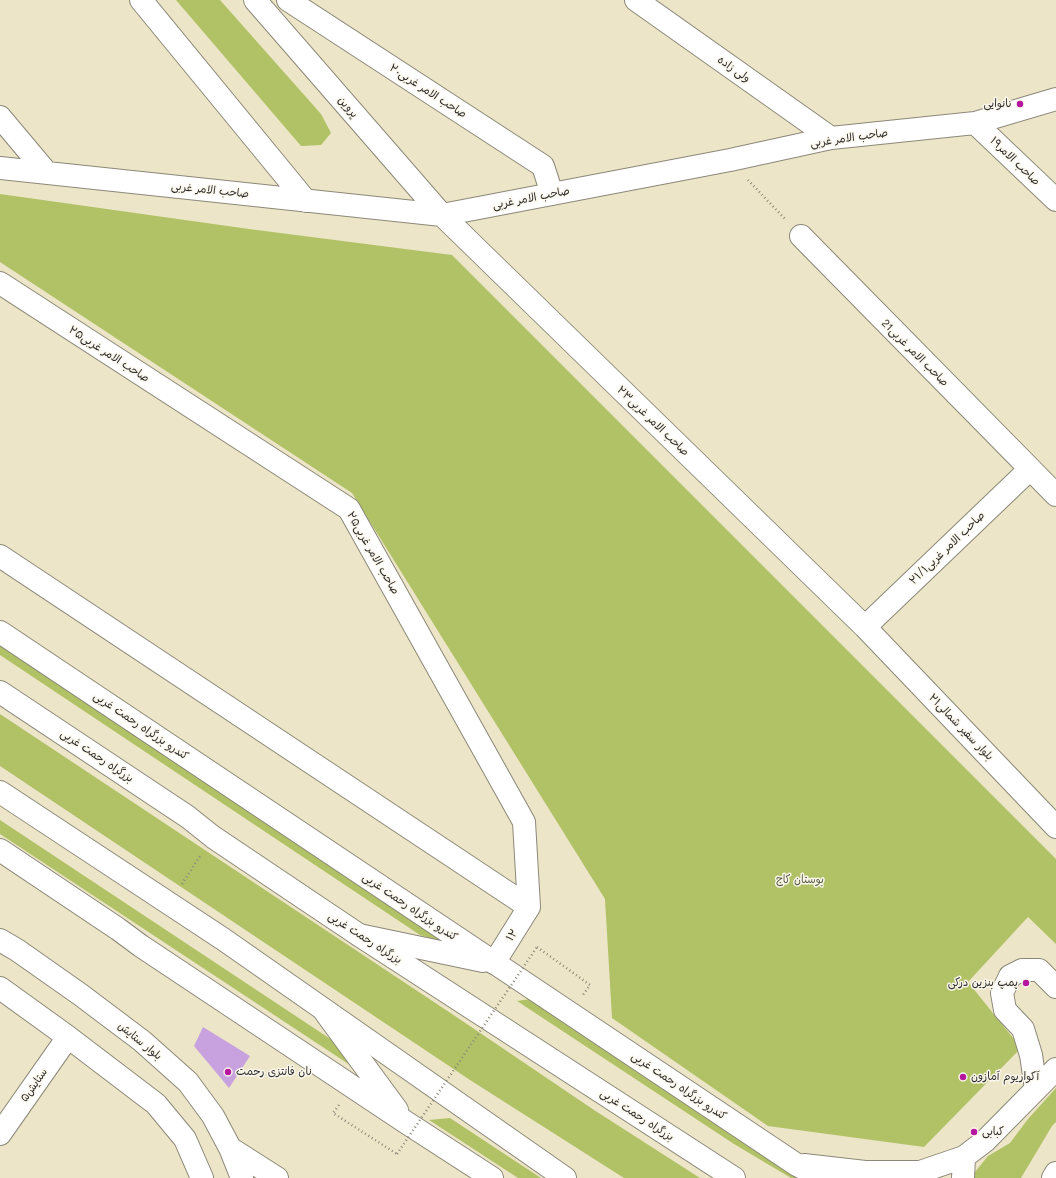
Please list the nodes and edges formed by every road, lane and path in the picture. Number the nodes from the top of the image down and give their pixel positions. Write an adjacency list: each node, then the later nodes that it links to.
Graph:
1 (141, 0): 14 (main road)
2 (288, 0): 12 (main road, صاحب الامر غربی۲۰)
3 (636, 0): 8 (main road, ولی زاده)
4 (265, 4): 15 (main road, پروین)
5 (1056, 99): 7 (main road, صاحب الامر غربی)
6 (0, 117): 11 (main road)
7 (975, 123): 8 (main road, صاحب الامر غربی); 13 (main road, صاحب الامر۱۹)
8 (831, 138): 9 (main road, صاحب الامر غربی)
9 (730, 160): 12 (main road, صاحب الامر غربی); 16 (path)
10 (0, 168): 11 (main road, صاحب الامر غربی)
11 (48, 173): 14 (main road, صاحب الامر غربی)
12 (552, 194): 15 (main road, صاحب الامر غربی)
13 (1056, 200)
14 (306, 201): 15 (main road, صاحب الامر غربی)
15 (442, 215): 21 (main road, صاحب الامر غربی۲۳)
16 (801, 236): 18 (main road, 21صاحب الامر غربی)
17 (0, 283): 29 (main road, صاحب الامر غربی۲۵)
18 (1030, 469): 19 (main road, 21صاحب الامر غربی); 21 (main road, صاحب الامر غربی۲۱/۱)
19 (1056, 495)
20 (0, 556): 29 (main road)
21 (865, 627): 25 (main road, بلوار سفیر شمالی۲۱)
22 (0, 632): 32 (main road, کندرو بزرگراه رحمت غربی)
23 (0, 692): 26 (main road, بزرگراه رحمت غربی)
24 (0, 792): 28 (main road)
25 (1056, 827)
26 (213, 837): 28 (path); 30 (main road, بزرگراه رحمت غربی)
27 (0, 850): 41 (main road)
28 (169, 903): 36 (main road)
29 (529, 907): 32 (main road, ۱۲)
30 (359, 935): 32 (main road); 52 (main road, بزرگراه رحمت غربی)
31 (0, 940): 43 (main road, بلوار ستایش)
32 (494, 963): 45 (main road, کندرو بزرگراه رحمت غربی)
33 (590, 985): 40 (path, bridge)
34 (1056, 987): 39 (main road)
35 (0, 988): 37 (main road)
36 (322, 1008): 41 (main road); 51 (main road)
37 (68, 1037): 42 (main road, ستایش۵); 47 (main road)
38 (1056, 1069): 39 (main road)
39 (1036, 1089): 44 (main road)
40 (333, 1113)
41 (407, 1123): 50 (main road)
42 (0, 1134)
43 (230, 1148): 48 (main road, بلوار ستایش); 49 (main road)
44 (964, 1157): 45 (main road); 54 (main road)
45 (797, 1165): 53 (main road, کندرو بزرگراه رحمت غربی)
46 (1056, 1173): 55 (main road)
47 (202, 1178)
48 (242, 1178)
49 (277, 1178)
50 (492, 1178)
51 (565, 1178)
52 (734, 1178)
53 (822, 1178)
54 (963, 1178)
55 (1053, 1178)

